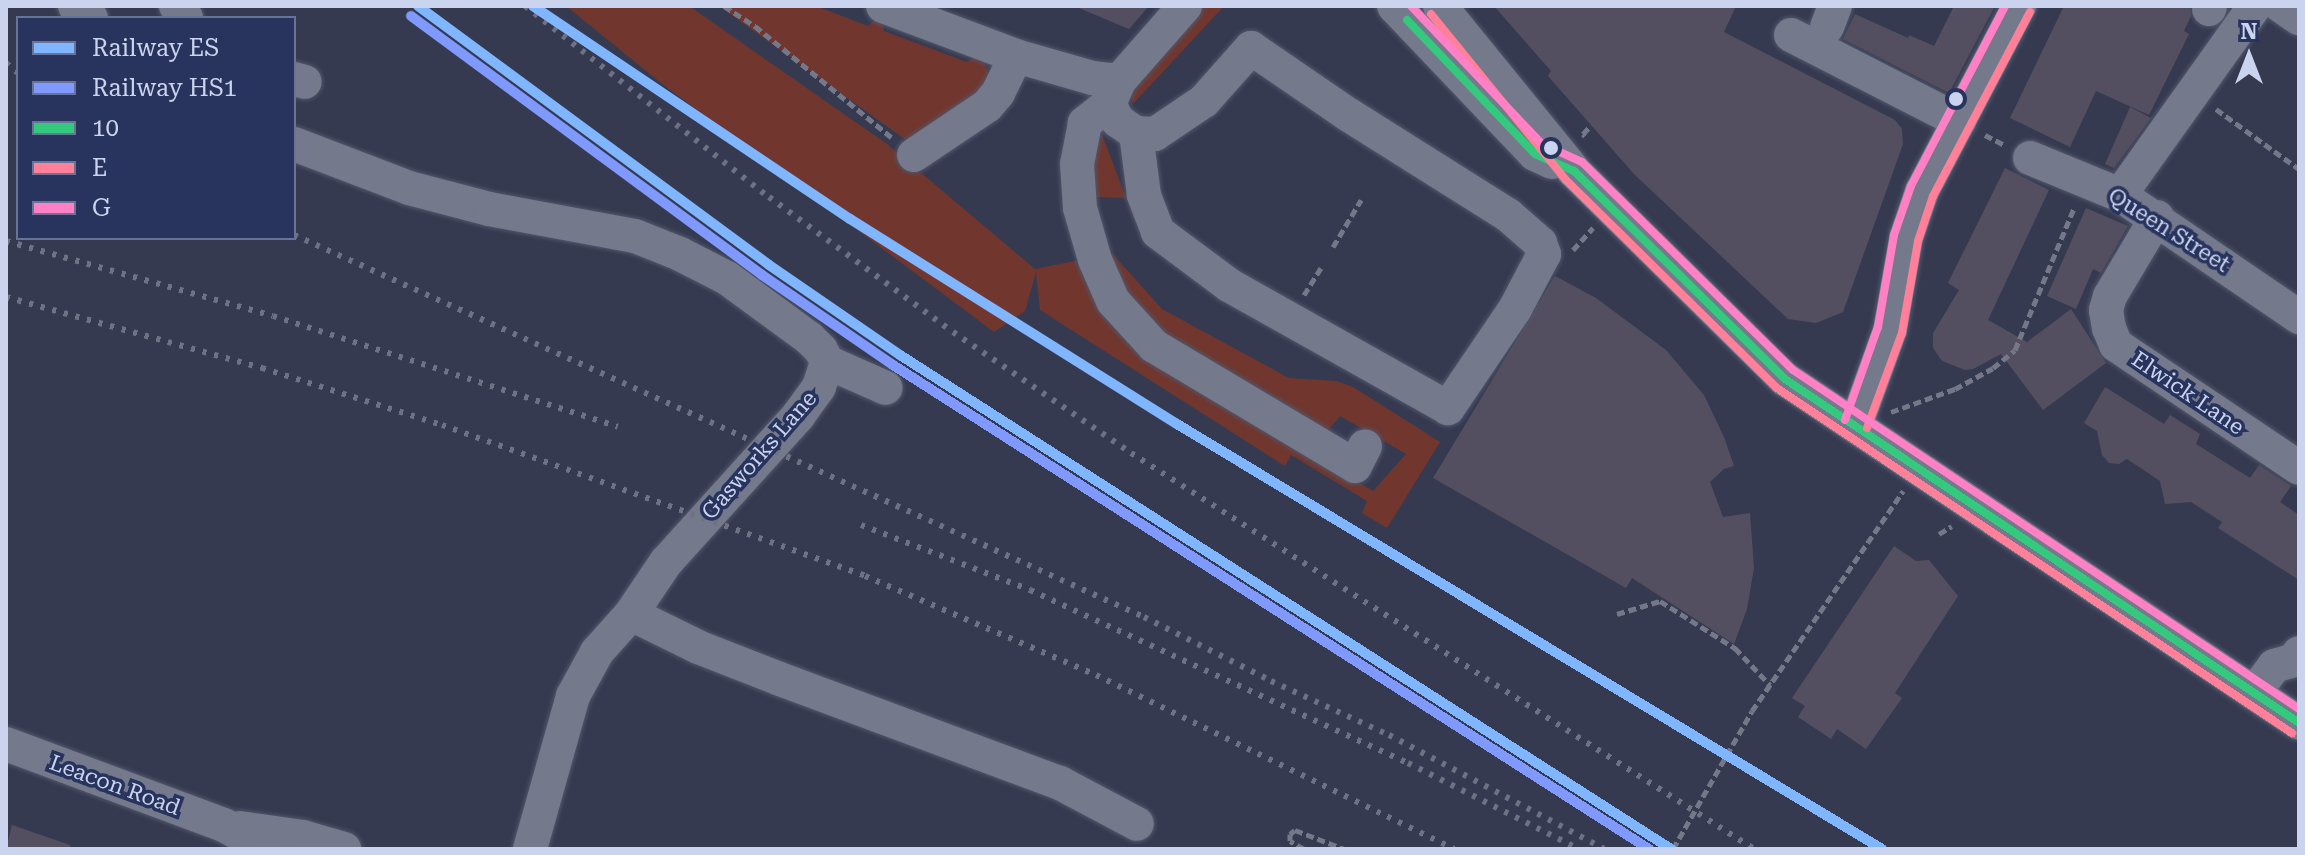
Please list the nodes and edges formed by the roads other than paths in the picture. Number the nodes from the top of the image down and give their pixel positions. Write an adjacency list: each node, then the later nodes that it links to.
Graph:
1 (883, 6): 10 (street)
2 (1185, 6): 11 (street)
3 (1394, 6): 17 (street)
4 (1440, 6): 17 (street)
5 (2019, 6): 12 (street)
6 (2255, 6): 18 (street)
7 (2281, 6): 8 (street)
8 (2299, 18)
9 (1791, 35): 12 (street)
10 (1016, 56): 11 (street); 15 (street)
11 (1114, 92): 13 (street); 24 (street)
12 (1959, 121): 23 (street)
13 (1136, 133): 13 (street)
14 (296, 145): 21 (street)
15 (914, 155)
16 (2030, 158): 18 (street, Queen Street)
17 (1574, 171): 23 (street)
18 (2120, 195): 19 (street, Queen Street)
19 (2157, 217): 20 (street, Queen Street); 25 (street, Elwick Lane)
20 (2299, 317)
21 (827, 362): 22 (street); 26 (street, Gasworks Lane)
22 (886, 388)
23 (1856, 424): 28 (street)
24 (1365, 446)
25 (2299, 468)
26 (631, 614): 31 (street); 35 (street, Gasworks Lane)
27 (2299, 653): 28 (street)
28 (2254, 693): 29 (street)
29 (2299, 723)
30 (6, 744): 32 (street, Leacon Road)
31 (1137, 824)
32 (220, 837): 33 (street, Leacon Road); 34 (street, Leacon Road)
33 (266, 849)
34 (344, 849)
35 (530, 849)

